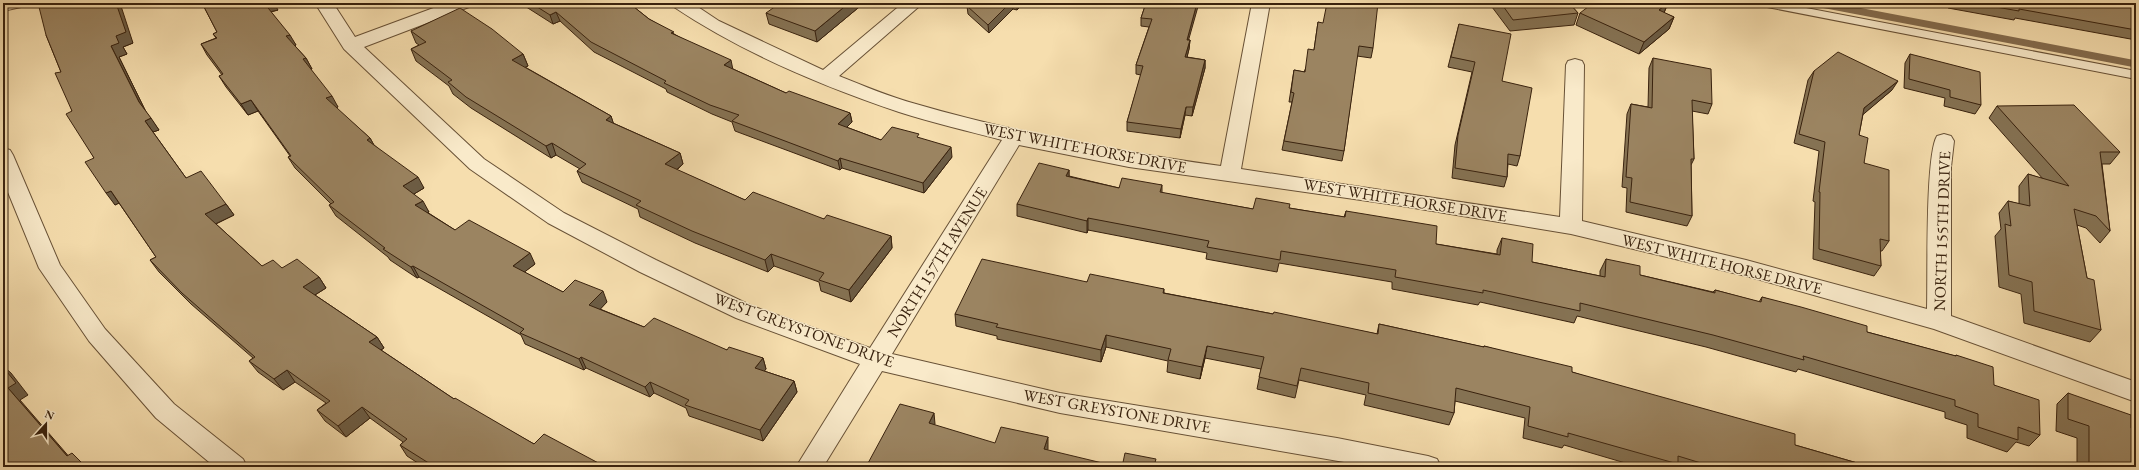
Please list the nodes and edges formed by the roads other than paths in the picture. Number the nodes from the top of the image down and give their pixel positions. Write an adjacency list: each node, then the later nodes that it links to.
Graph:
1 (14, 3): 8 (street)
2 (324, 3): 9 (street, WEST GREYSTONE DRIVE)
3 (464, 3): 9 (street)
4 (680, 3): 12 (street, WEST WHITE HORSE DRIVE)
5 (914, 3): 12 (street)
6 (1261, 3): 16 (street)
7 (1762, 3): 11 (lane)
8 (3, 6)
9 (351, 45): 19 (street, WEST GREYSTONE DRIVE)
10 (1575, 65): 17 (street)
11 (2136, 75)
12 (825, 78): 13 (street, WEST WHITE HORSE DRIVE)
13 (1014, 137): 16 (street, WEST WHITE HORSE DRIVE); 19 (street, NORTH 157TH AVENUE)
14 (1944, 141): 18 (street, NORTH 155TH DRIVE)
15 (3, 155): 21 (street)
16 (1230, 175): 17 (street, WEST WHITE HORSE DRIVE)
17 (1571, 226): 18 (street, WEST WHITE HORSE DRIVE)
18 (1939, 322): 20 (street, WEST WHITE HORSE DRIVE)
19 (876, 360): 22 (street, NORTH 157TH AVENUE); 23 (street, WEST GREYSTONE DRIVE)
20 (2136, 392)
21 (234, 467)
22 (810, 467)
23 (1428, 467)

